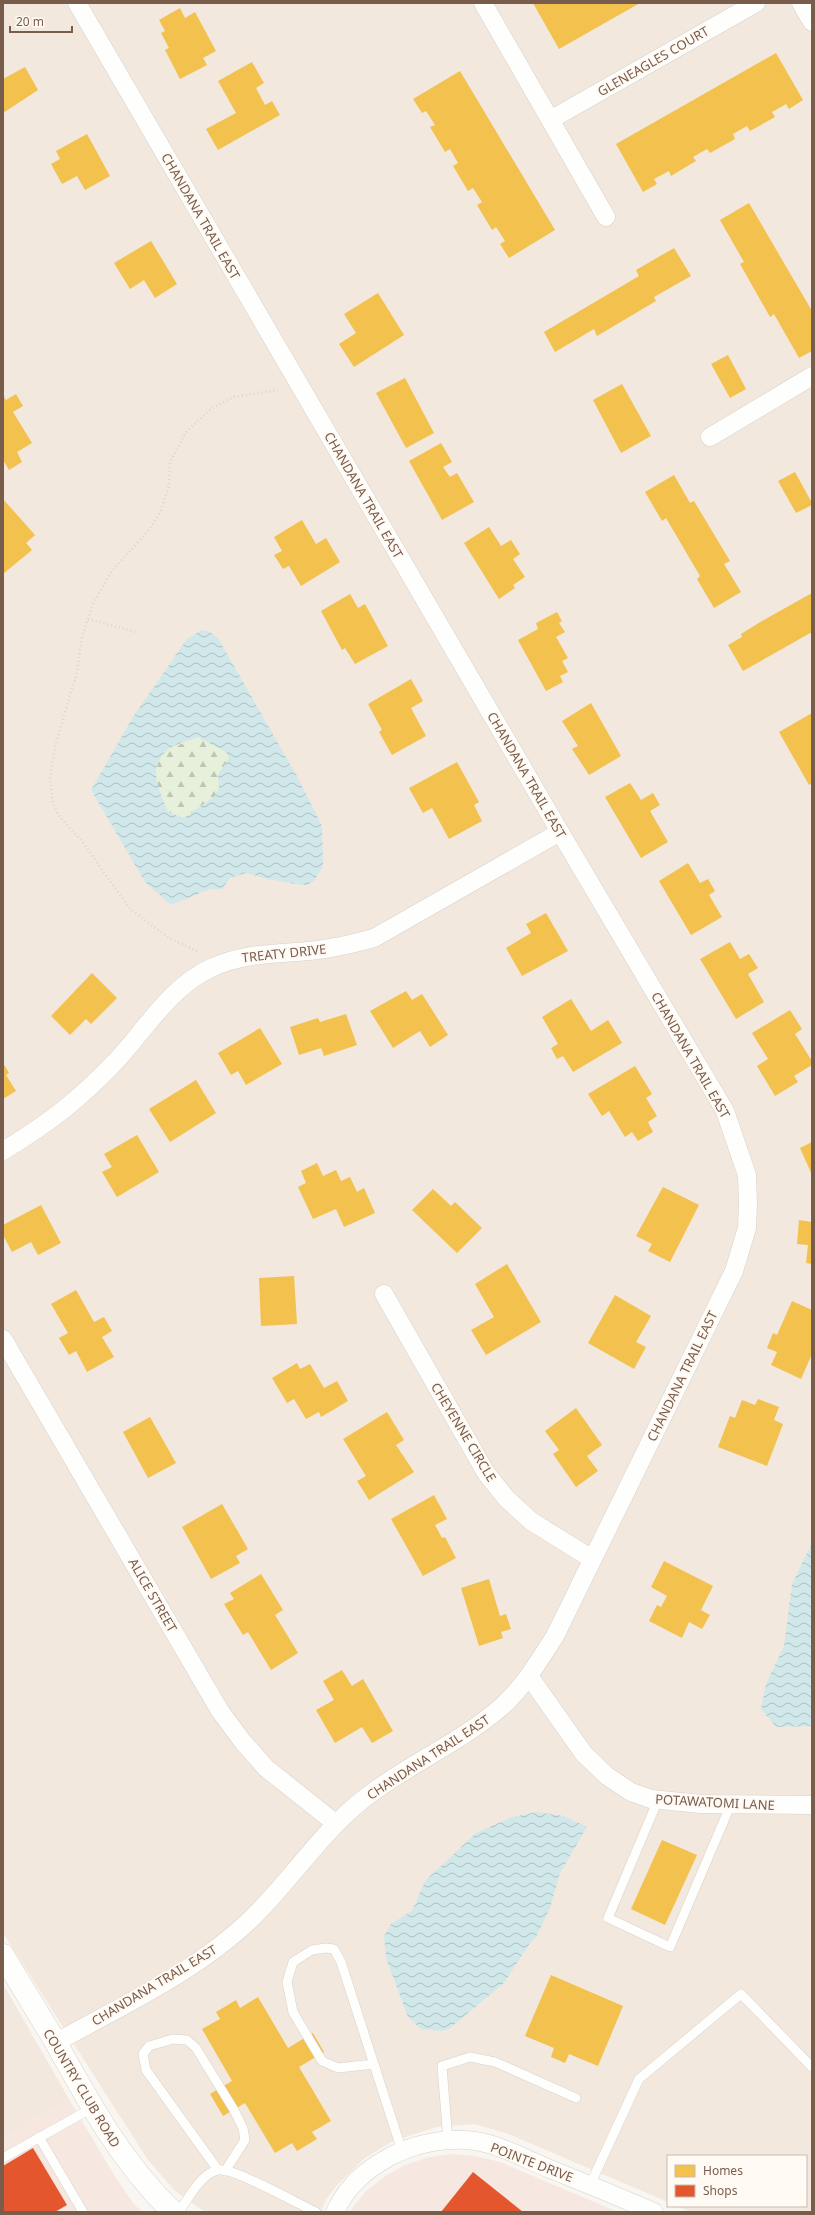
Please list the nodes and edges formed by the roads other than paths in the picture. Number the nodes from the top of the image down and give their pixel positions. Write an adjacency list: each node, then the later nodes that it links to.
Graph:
1 (77, 3): 10 (street, CHANDANA TRAIL EAST)
2 (483, 3): 6 (street)
3 (756, 3): 6 (street, GLENEAGLES COURT)
4 (801, 3): 5 (street)
5 (812, 22)
6 (550, 120): 7 (street)
7 (606, 217)
8 (812, 376): 9 (street)
9 (710, 436)
10 (560, 832): 11 (street, TREATY DRIVE); 14 (street, CHANDANA TRAIL EAST)
11 (3, 1151)
12 (384, 1294): 14 (street, CHEYENNE CIRCLE)
13 (3, 1340): 19 (street, ALICE STREET)
14 (592, 1559): 15 (street, CHANDANA TRAIL EAST)
15 (529, 1676): 16 (street, POTAWATOMI LANE); 19 (street, CHANDANA TRAIL EAST)
16 (658, 1800): 17 (street, POTAWATOMI LANE); 17 (lane)
17 (731, 1804): 18 (street, POTAWATOMI LANE)
18 (812, 1805)
19 (335, 1823): 21 (street, CHANDANA TRAIL EAST)
20 (6, 1968): 21 (street, COUNTRY CLUB ROAD)
21 (55, 2043): 25 (street, COUNTRY CLUB ROAD)
22 (374, 2064): 22 (lane); 28 (lane)
23 (812, 2067): 31 (lane)
24 (576, 2098): 27 (lane)
25 (92, 2108): 26 (lane); 33 (street, COUNTRY CLUB ROAD)
26 (39, 2137): 29 (lane); 32 (lane)
27 (448, 2141): 28 (street, POINTE DRIVE); 31 (street, POINTE DRIVE)
28 (402, 2151): 36 (street, POINTE DRIVE)
29 (3, 2158)
30 (221, 2171): 30 (lane); 34 (lane); 35 (lane)
31 (590, 2185): 37 (street, POINTE DRIVE)
32 (83, 2212)
33 (173, 2212)
34 (179, 2212)
35 (316, 2212)
36 (335, 2212)
37 (654, 2212)

